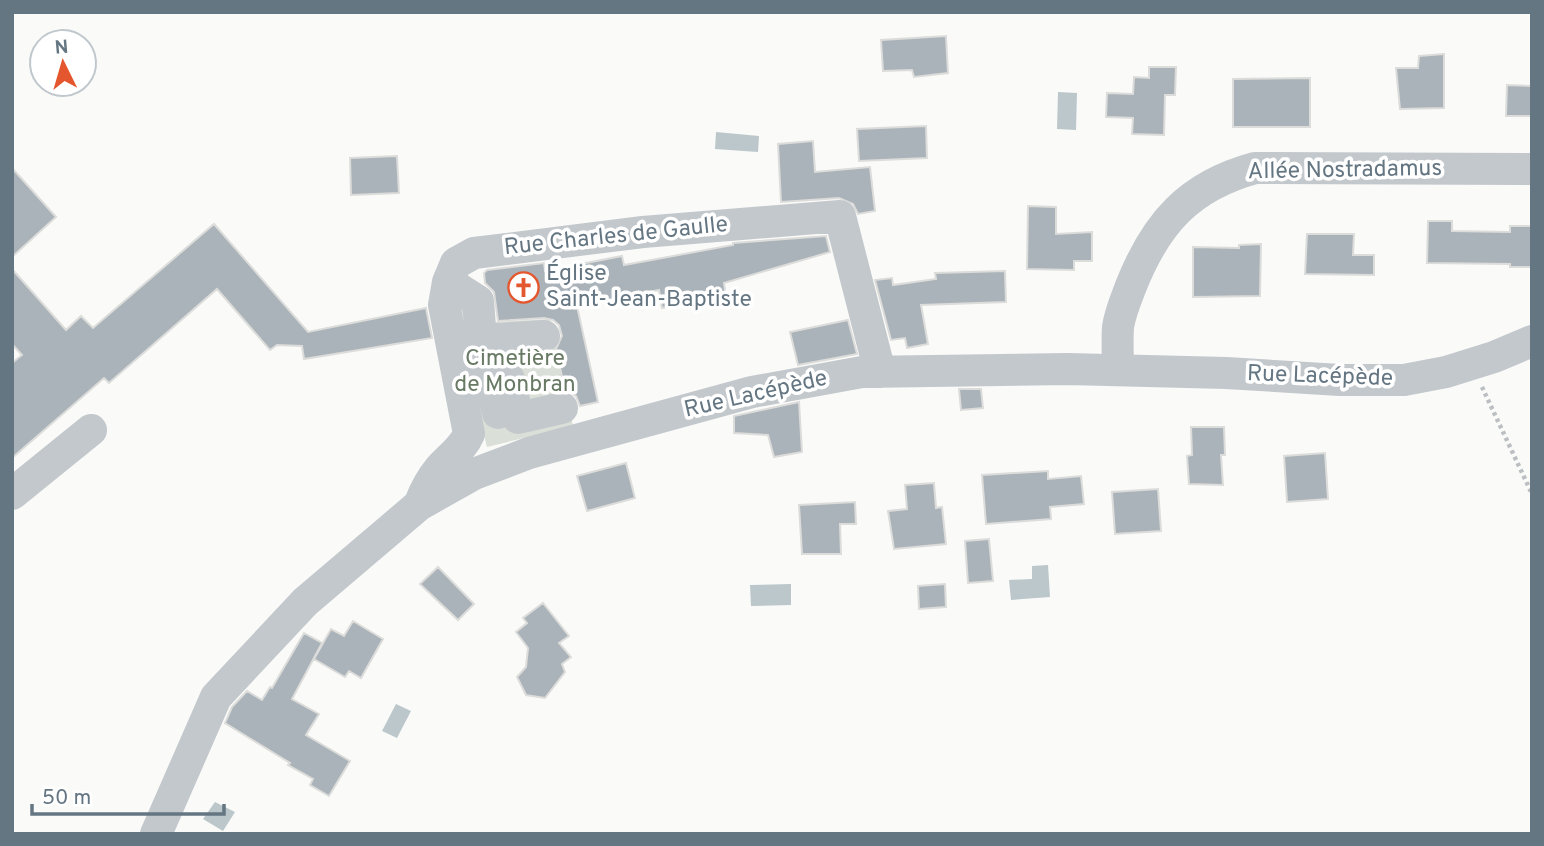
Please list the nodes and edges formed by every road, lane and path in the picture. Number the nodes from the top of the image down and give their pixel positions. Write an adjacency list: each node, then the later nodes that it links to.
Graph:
1 (1532, 169): 7 (street, Allée Nostradamus)
2 (447, 282): 4 (street); 8 (street, Rue Charles de Gaulle); 14 (street)
3 (544, 336): 4 (street)
4 (490, 340): 9 (street); 10 (street)
5 (1532, 341): 6 (street, Rue Lacépède)
6 (1471, 365): 7 (street, Rue Lacépède); 13 (path)
7 (1118, 370): 8 (street, Rue Lacépède)
8 (880, 372): 14 (street, Rue Lacépède)
9 (562, 408)
10 (498, 413)
11 (91, 430): 12 (street)
12 (12, 494)
13 (1532, 494)
14 (419, 505): 15 (street, Rue Lacépède)
15 (156, 834)

